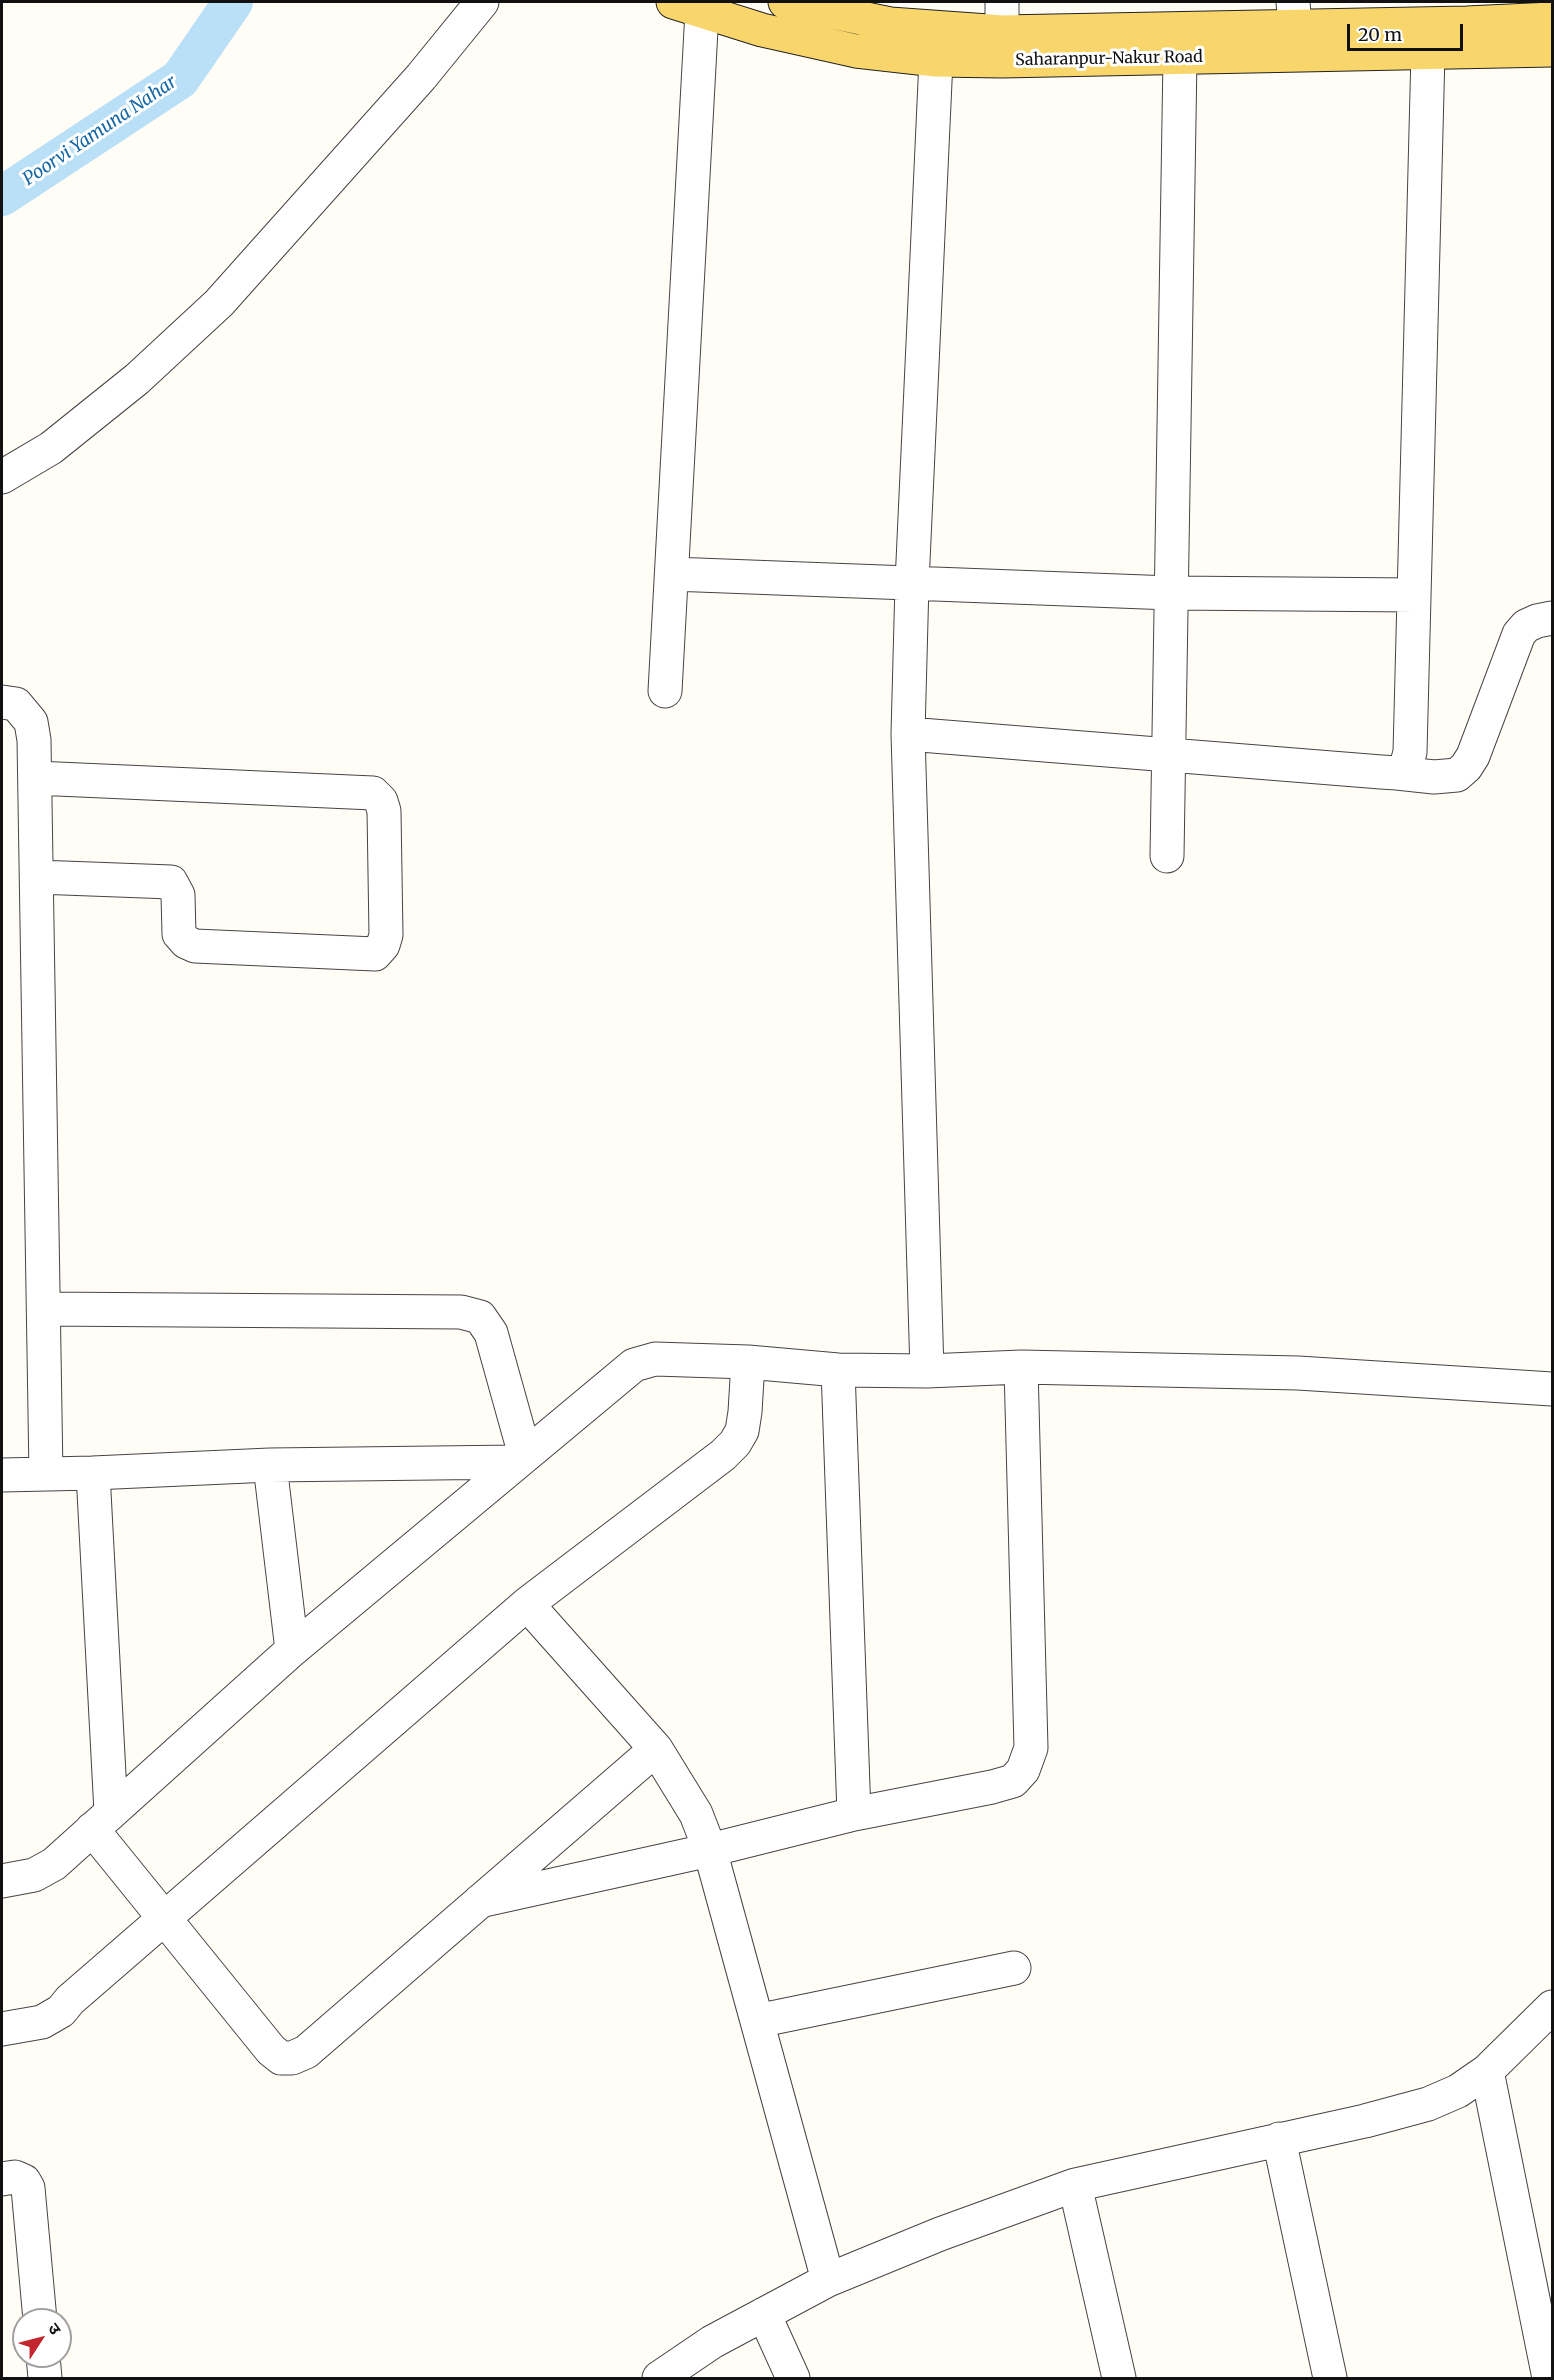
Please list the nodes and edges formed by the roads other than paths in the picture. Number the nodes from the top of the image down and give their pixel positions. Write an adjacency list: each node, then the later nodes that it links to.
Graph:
1 (482, 2): 11 (street)
2 (785, 2): 5 (main road, Saharanpur-Nakur Road)
3 (688, 6): 10 (main road, Saharanpur-Nakur Road); 12 (street)
4 (1294, 14): 5 (main road, Saharanpur-Nakur Road); 6 (main road, Saharanpur-Nakur Road)
5 (1002, 17)
6 (1552, 19)
7 (1552, 50): 8 (main road, Saharanpur-Nakur Road)
8 (1428, 53): 9 (main road, Saharanpur-Nakur Road); 15 (street)
9 (1180, 58): 10 (main road, Saharanpur-Nakur Road); 14 (street)
10 (936, 60): 13 (street)
11 (2, 477)
12 (672, 574): 13 (street); 17 (street)
13 (912, 583): 14 (street); 19 (street)
14 (1171, 593): 15 (street); 20 (street)
15 (1414, 595): 21 (street)
16 (1552, 618): 21 (street)
17 (666, 691)
18 (2, 702): 22 (street)
19 (908, 734): 20 (street); 29 (street)
20 (1169, 754): 21 (street); 23 (street)
21 (1397, 773)
22 (35, 778): 24 (street); 24 (street)
23 (1167, 856)
24 (37, 877): 25 (street)
25 (44, 1309): 31 (street); 34 (street)
26 (748, 1362): 28 (street); 31 (street); 36 (street)
27 (1021, 1368): 29 (street); 30 (street); 39 (street)
28 (838, 1370): 29 (street); 39 (street)
29 (927, 1371)
30 (1552, 1389)
31 (520, 1459): 32 (street); 37 (street)
32 (270, 1465): 33 (street); 37 (street)
33 (93, 1473): 34 (street); 40 (street)
34 (46, 1474): 35 (street)
35 (2, 1475)
36 (528, 1604): 38 (street); 44 (street)
37 (292, 1650): 40 (street)
38 (656, 1749): 41 (street); 43 (street)
39 (854, 1814): 41 (street)
40 (102, 1821): 42 (street); 44 (street)
41 (710, 1850): 43 (street); 47 (street)
42 (2, 1881)
43 (480, 1901): 44 (street)
44 (165, 1918): 48 (street)
45 (1014, 1968): 47 (street)
46 (1552, 2007): 49 (street)
47 (757, 2021): 53 (street)
48 (2, 2029)
49 (1487, 2071): 50 (street); 60 (street)
50 (1279, 2139): 52 (street); 59 (street)
51 (2, 2179): 54 (street)
52 (1075, 2185): 53 (street); 58 (street)
53 (828, 2280): 55 (street)
54 (39, 2308)
55 (764, 2314): 56 (street); 57 (street)
56 (659, 2379)
57 (792, 2379)
58 (1119, 2379)
59 (1330, 2379)
60 (1549, 2379)

